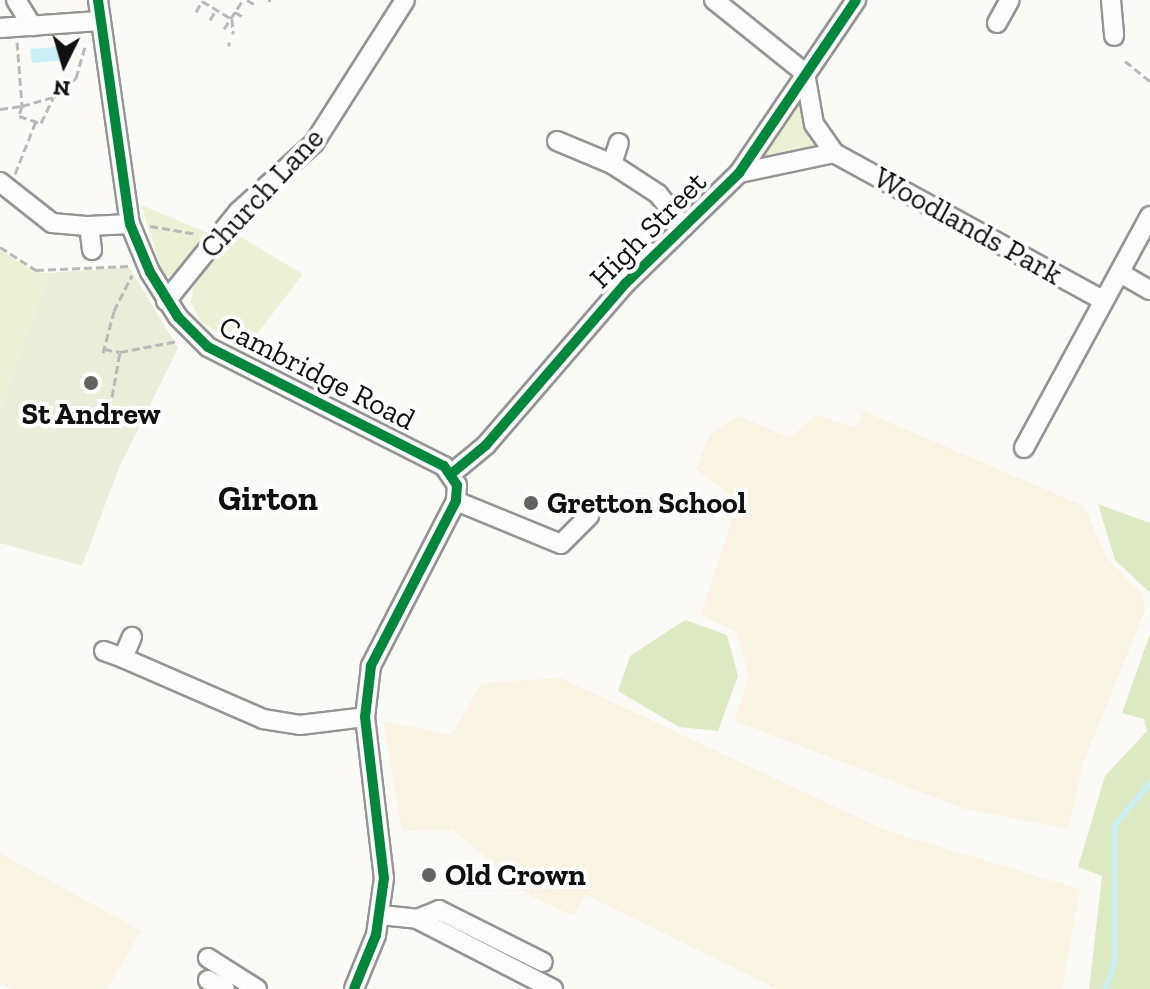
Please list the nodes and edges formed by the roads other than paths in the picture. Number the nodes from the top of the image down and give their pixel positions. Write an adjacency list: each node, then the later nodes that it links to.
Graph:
1 (16, 0): 10 (street)
2 (98, 0): 8 (street, Cambridge Road)
3 (405, 0): 27 (street, Church Lane)
4 (714, 0): 12 (street)
5 (856, 0): 12 (street, High Street)
6 (1010, 0): 9 (street)
7 (1111, 0): 11 (street)
8 (101, 21): 10 (street); 20 (street, Cambridge Road)
9 (997, 23)
10 (16, 28)
11 (1114, 36)
12 (805, 73): 15 (street, Woodlands Park); 17 (street, High Street)
13 (557, 141): 16 (street)
14 (619, 143): 16 (street)
15 (834, 153): 17 (street); 26 (street, Woodlands Park)
16 (612, 164): 22 (street)
17 (739, 173): 22 (street, High Street)
18 (6, 181): 21 (street)
19 (1150, 216): 24 (street)
20 (136, 225): 21 (street); 27 (street, Cambridge Road)
21 (89, 226): 23 (street)
22 (684, 227): 29 (street, High Street)
23 (92, 250)
24 (1120, 273): 25 (street); 26 (street)
25 (1150, 290)
26 (1103, 300): 28 (street)
27 (166, 301): 29 (street, Cambridge Road)
28 (1024, 448)
29 (451, 474): 30 (street)
30 (456, 501): 31 (street); 35 (street)
31 (589, 516)
32 (132, 637): 34 (street)
33 (104, 651): 34 (street)
34 (123, 658): 35 (street)
35 (365, 717): 36 (street)
36 (381, 915): 37 (street); 41 (street)
37 (417, 919): 39 (street); 42 (street)
38 (208, 958): 40 (street)
39 (543, 962)
40 (257, 989)
41 (354, 989)
42 (553, 989)

